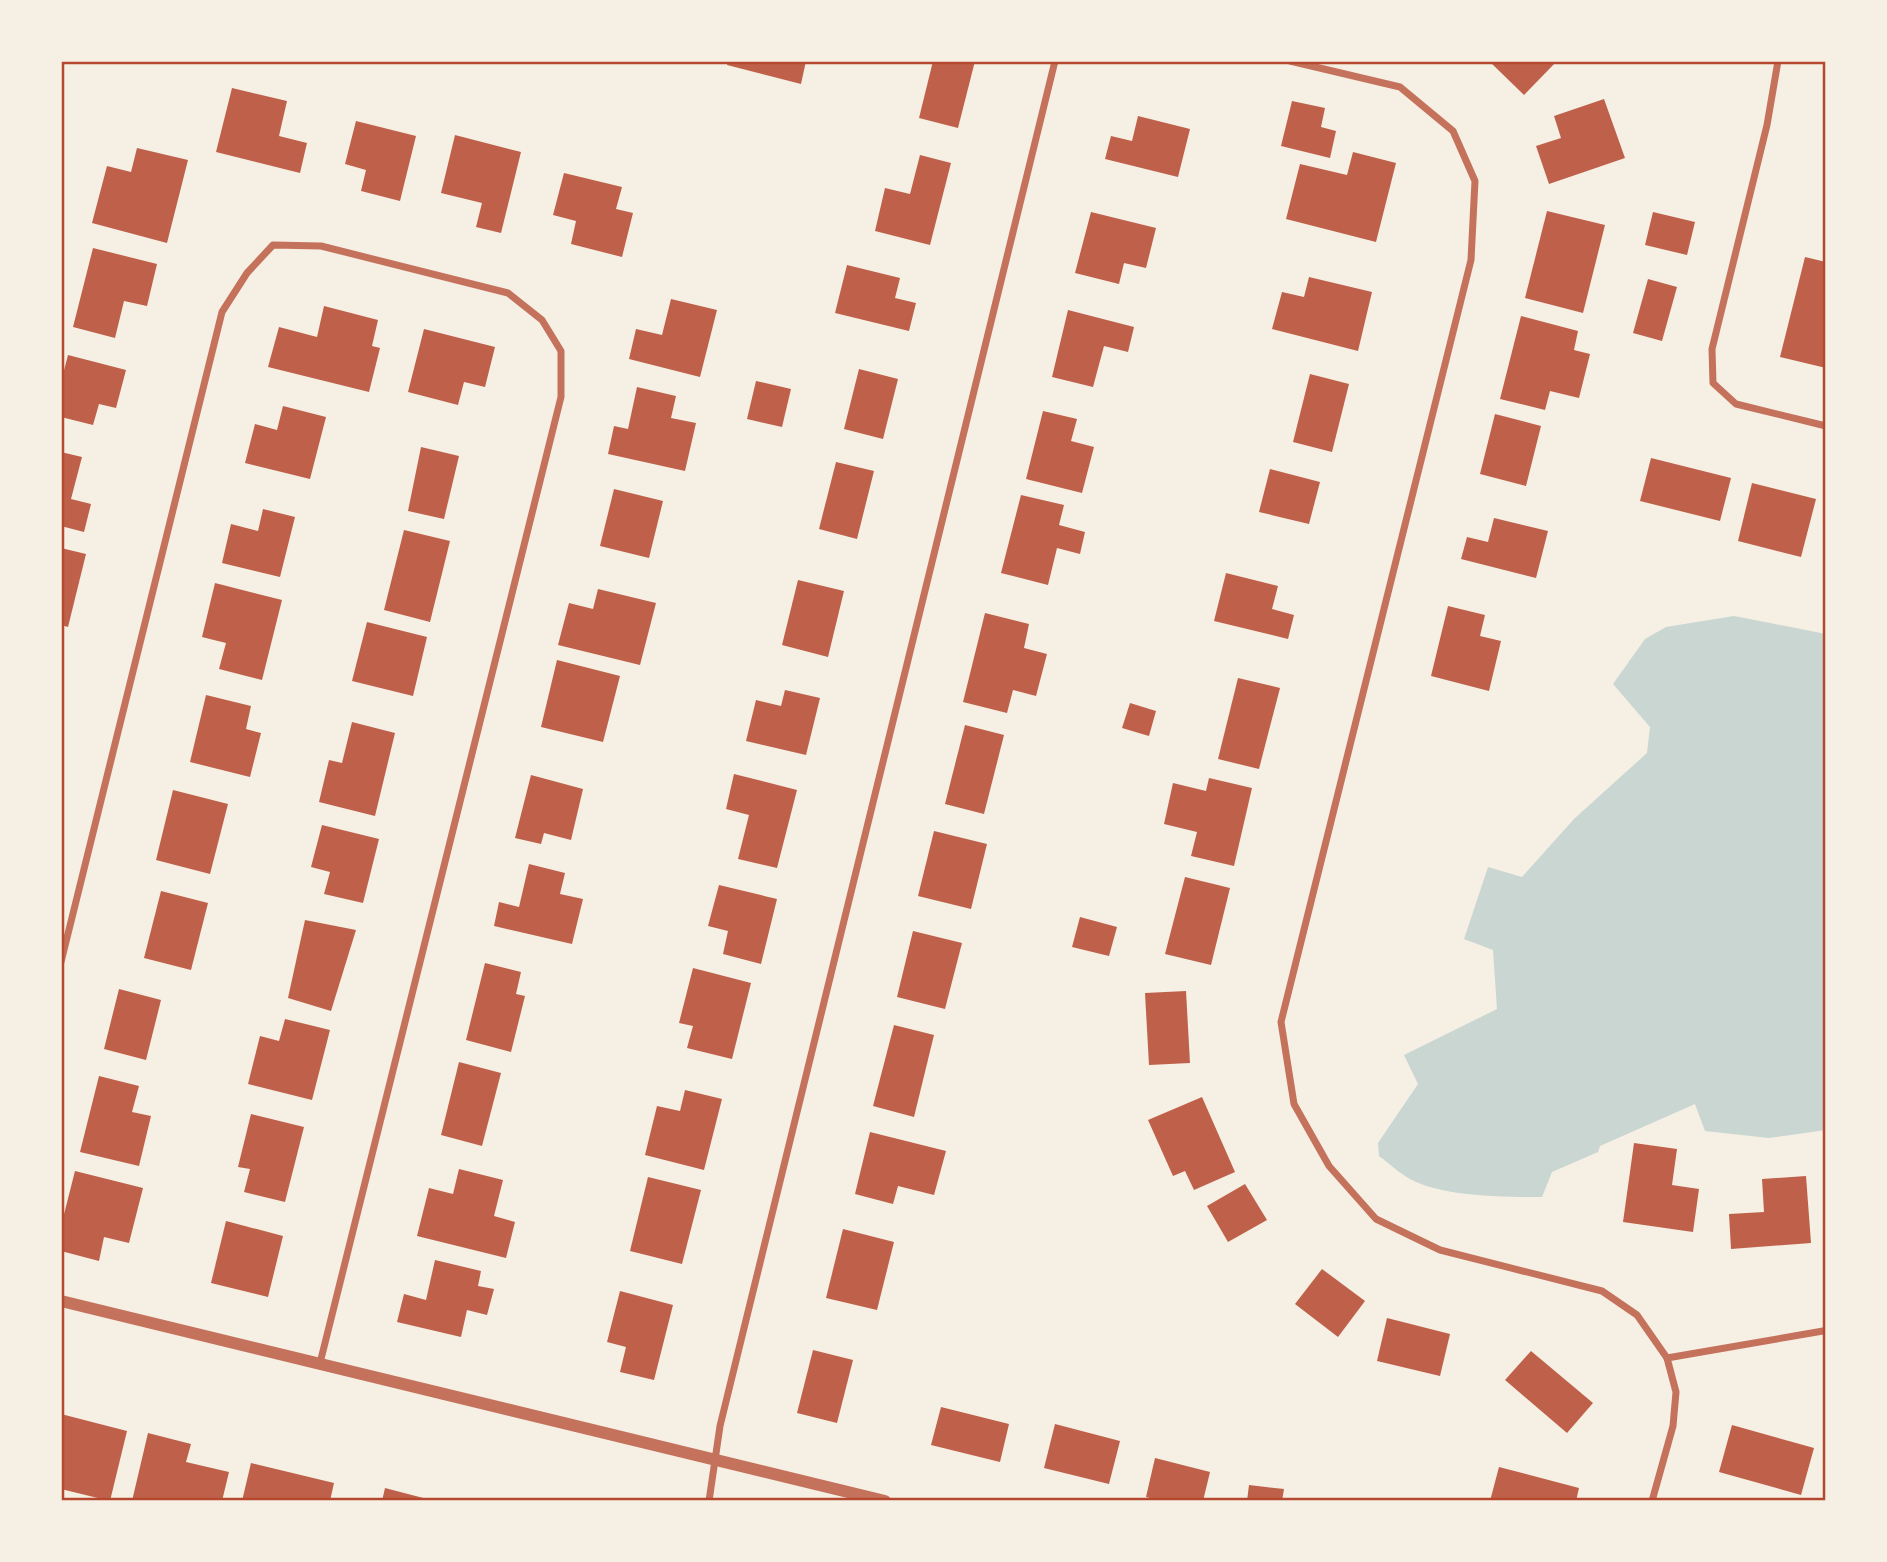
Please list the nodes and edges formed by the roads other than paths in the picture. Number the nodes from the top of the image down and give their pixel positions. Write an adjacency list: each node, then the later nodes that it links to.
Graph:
1 (1055, 61): 10 (street)
2 (1290, 61): 8 (street)
3 (1778, 61): 4 (street)
4 (1826, 426)
5 (61, 962): 9 (street)
6 (61, 1301): 9 (street)
7 (1823, 1331): 8 (street)
8 (1667, 1358): 13 (street)
9 (320, 1363): 10 (street)
10 (716, 1460): 11 (street); 12 (street)
11 (709, 1501)
12 (885, 1501)
13 (1652, 1501)

